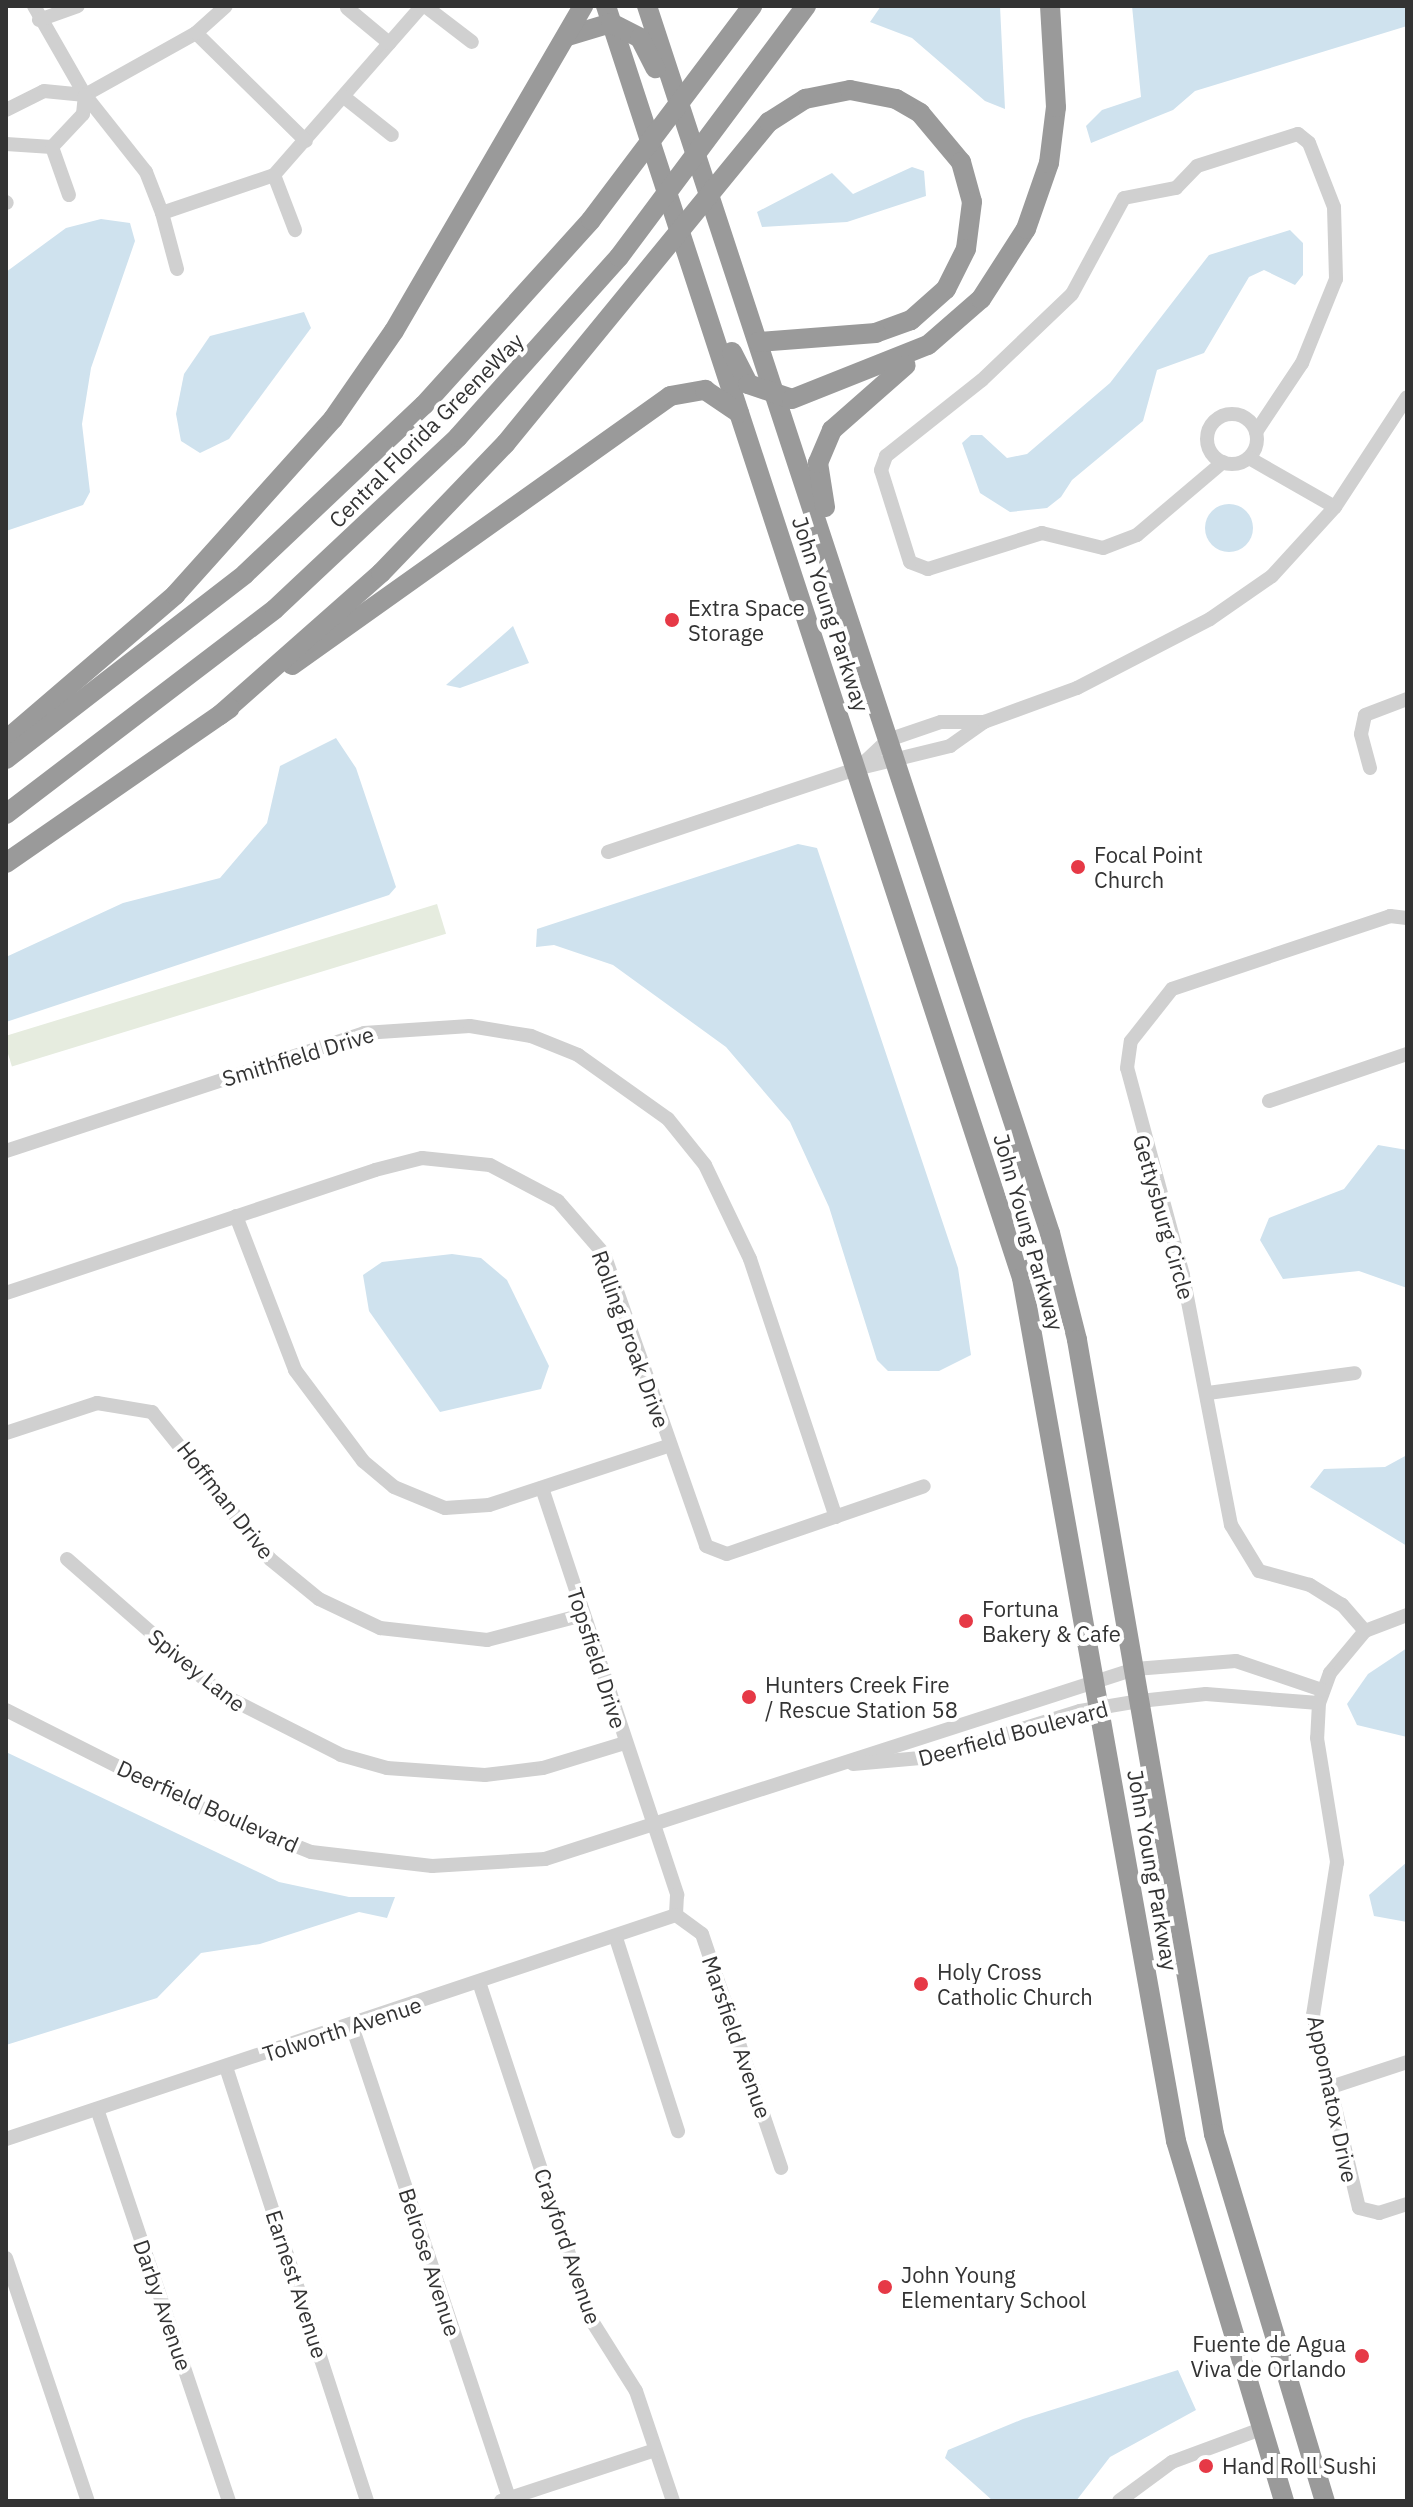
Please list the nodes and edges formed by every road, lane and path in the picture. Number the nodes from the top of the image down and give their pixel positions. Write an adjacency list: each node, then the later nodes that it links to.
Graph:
1 (78, 6): 11 (street)
2 (226, 6): 12 (street)
3 (423, 6): 14 (street); 15 (street)
4 (583, 6): 13 (highway)
5 (647, 6): 29 (highway, John Young Parkway)
6 (752, 6): 45 (highway, Central Florida GreeneWay)
7 (806, 6): 49 (highway, Central Florida GreeneWay)
8 (1050, 6): 31 (highway)
9 (347, 8): 15 (street)
10 (610, 12): 13 (highway); 18 (highway, John Young Parkway); 29 (highway)
11 (36, 13): 16 (street)
12 (196, 33): 16 (street); 21 (street)
13 (568, 36): 43 (highway)
14 (472, 42)
15 (389, 43): 17 (street)
16 (85, 95): 19 (street); 23 (street); 26 (street)
17 (344, 97): 20 (street); 21 (street)
18 (638, 104): 33 (highway); 34 (highway, John Young Parkway)
19 (6, 110)
20 (392, 135)
21 (306, 141): 24 (street)
22 (6, 144): 23 (street)
23 (52, 147): 25 (street)
24 (274, 175): 26 (street); 27 (street)
25 (69, 195)
26 (162, 213): 28 (street)
27 (295, 230)
28 (177, 269)
29 (735, 273): 30 (highway, John Young Parkway)
30 (758, 342): 33 (highway, John Young Parkway); 41 (highway)
31 (928, 345): 33 (highway); 39 (highway)
32 (1407, 397): 38 (street)
33 (777, 399): 39 (highway, John Young Parkway)
34 (739, 413): 41 (highway); 48 (highway, John Young Parkway)
35 (1256, 432): 36 (street); 37 (street); 37 (street)
36 (1249, 458): 37 (street); 38 (street)
37 (1223, 462)
38 (1335, 507): 42 (street)
39 (869, 681): 44 (highway, John Young Parkway)
40 (1407, 699): 47 (street)
41 (220, 715): 51 (highway)
42 (984, 722): 44 (street); 46 (street)
43 (6, 740)
44 (888, 740): 46 (highway, John Young Parkway); 48 (street)
45 (6, 759)
46 (896, 764): 48 (street); 70 (highway, John Young Parkway)
47 (1370, 768)
48 (856, 769): 50 (street); 71 (highway, John Young Parkway)
49 (6, 814)
50 (608, 852)
51 (6, 863)
52 (1407, 918): 59 (street, Gettysburg Circle)
53 (1407, 1054): 54 (street)
54 (1269, 1101)
55 (6, 1151): 64 (street, Smithfield Drive)
56 (236, 1216): 57 (street, Rolling Broak Drive); 61 (street, Rolling Broak Drive); 63 (street)
57 (6, 1293)
58 (1355, 1373): 59 (street)
59 (1208, 1393): 68 (street, Gettysburg Circle)
60 (6, 1433): 66 (street, Hoffman Drive)
61 (670, 1445): 63 (street); 64 (street, Rolling Broak Drive)
62 (924, 1486): 64 (street, Rolling Broak Drive)
63 (542, 1488): 66 (street, Topsfield Drive)
64 (836, 1517)
65 (67, 1559): 77 (street, Spivey Lane)
66 (583, 1615): 77 (street, Topsfield Drive)
67 (1407, 1615): 68 (street)
68 (1365, 1631): 73 (street)
69 (1262, 1668): 70 (street, Deerfield Boulevard); 72 (street); 73 (street, Deerfield Boulevard)
70 (1135, 1669): 71 (street, Deerfield Boulevard); 74 (highway, John Young Parkway)
71 (1096, 1678): 75 (highway, John Young Parkway); 78 (street, Deerfield Boulevard)
72 (1260, 1696): 73 (street, Deerfield Boulevard); 74 (street, Deerfield Boulevard)
73 (1321, 1696): 86 (street, Appomatox Drive)
74 (1140, 1701): 75 (street, Deerfield Boulevard); 102 (highway, John Young Parkway)
75 (1102, 1706): 78 (street, Deerfield Boulevard); 93 (highway, John Young Parkway)
76 (6, 1710): 79 (street, Deerfield Boulevard)
77 (625, 1743): 79 (street, Topsfield Drive)
78 (838, 1765): 79 (street, Deerfield Boulevard)
79 (655, 1826): 80 (street)
80 (676, 1915): 81 (street, Tolworth Avenue); 90 (street, Marsfield Avenue)
81 (616, 1938): 82 (street, Tolworth Avenue); 88 (street)
82 (479, 1982): 83 (street, Tolworth Avenue); 94 (street, Crayford Avenue)
83 (352, 2026): 85 (street, Tolworth Avenue); 95 (street, Belrose Avenue)
84 (1407, 2062): 86 (street)
85 (226, 2067): 87 (street, Tolworth Avenue); 98 (street, Earnest Avenue)
86 (1328, 2088): 91 (street, Appomatox Drive)
87 (97, 2109): 89 (street, Tolworth Avenue); 97 (street, Darby Avenue)
88 (678, 2131)
89 (6, 2139)
90 (781, 2168)
91 (1407, 2204)
92 (6, 2258): 96 (street)
93 (1261, 2429): 100 (street); 101 (highway, John Young Parkway)
94 (655, 2450): 95 (street); 99 (street, Crayford Avenue)
95 (505, 2500)
96 (88, 2501)
97 (229, 2501)
98 (367, 2501)
99 (673, 2501)
100 (1119, 2501)
101 (1284, 2501)
102 (1325, 2501)

